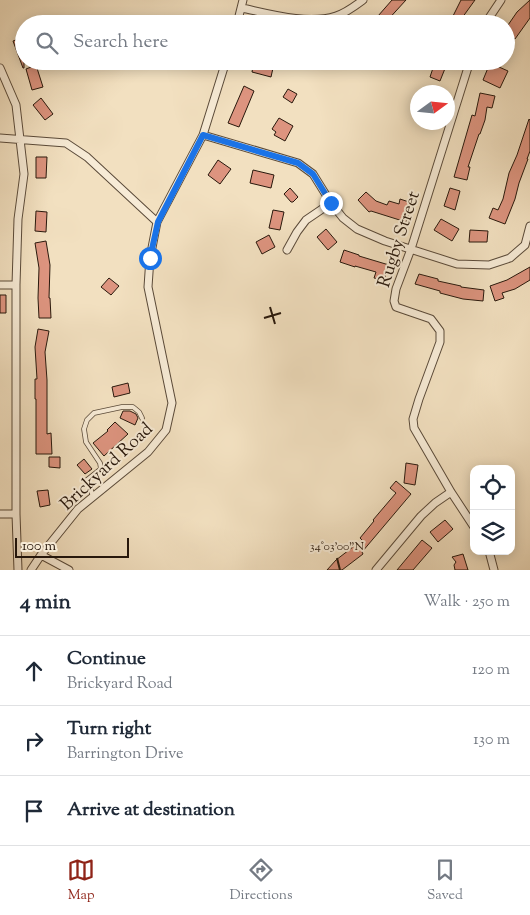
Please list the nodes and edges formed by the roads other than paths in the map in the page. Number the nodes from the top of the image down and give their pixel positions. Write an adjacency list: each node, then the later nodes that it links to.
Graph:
1 (244, 0): 4 (street)
2 (363, 0): 7 (street)
3 (501, 0): 8 (street)
4 (242, 8): 5 (street); 6 (street)
5 (240, 15)
6 (278, 15)
7 (338, 15)
8 (491, 15)
9 (0, 68): 14 (street)
10 (223, 70): 12 (street, Brickyard Road)
11 (467, 70): 18 (street, Rugby Street)
12 (203, 135): 15 (street); 16 (street, Brickyard Road)
13 (0, 138): 14 (street)
14 (20, 140): 16 (street); 21 (street)
15 (331, 203): 18 (street); 19 (street)
16 (158, 222): 24 (street, Brickyard Road)
17 (530, 226): 18 (street)
18 (411, 249): 23 (street, Rugby Street)
19 (287, 250)
20 (0, 285): 21 (street)
21 (16, 285): 26 (street)
22 (142, 418): 24 (lane)
23 (451, 492): 27 (street); 33 (street)
24 (93, 496): 28 (street, Brickyard Road)
25 (0, 514): 26 (street)
26 (16, 514): 30 (street)
27 (470, 521)
28 (41, 555): 31 (street, Brickyard Road); 32 (street)
29 (489, 555): 34 (street)
30 (18, 570)
31 (31, 570)
32 (70, 570)
33 (376, 570)
34 (494, 570)

